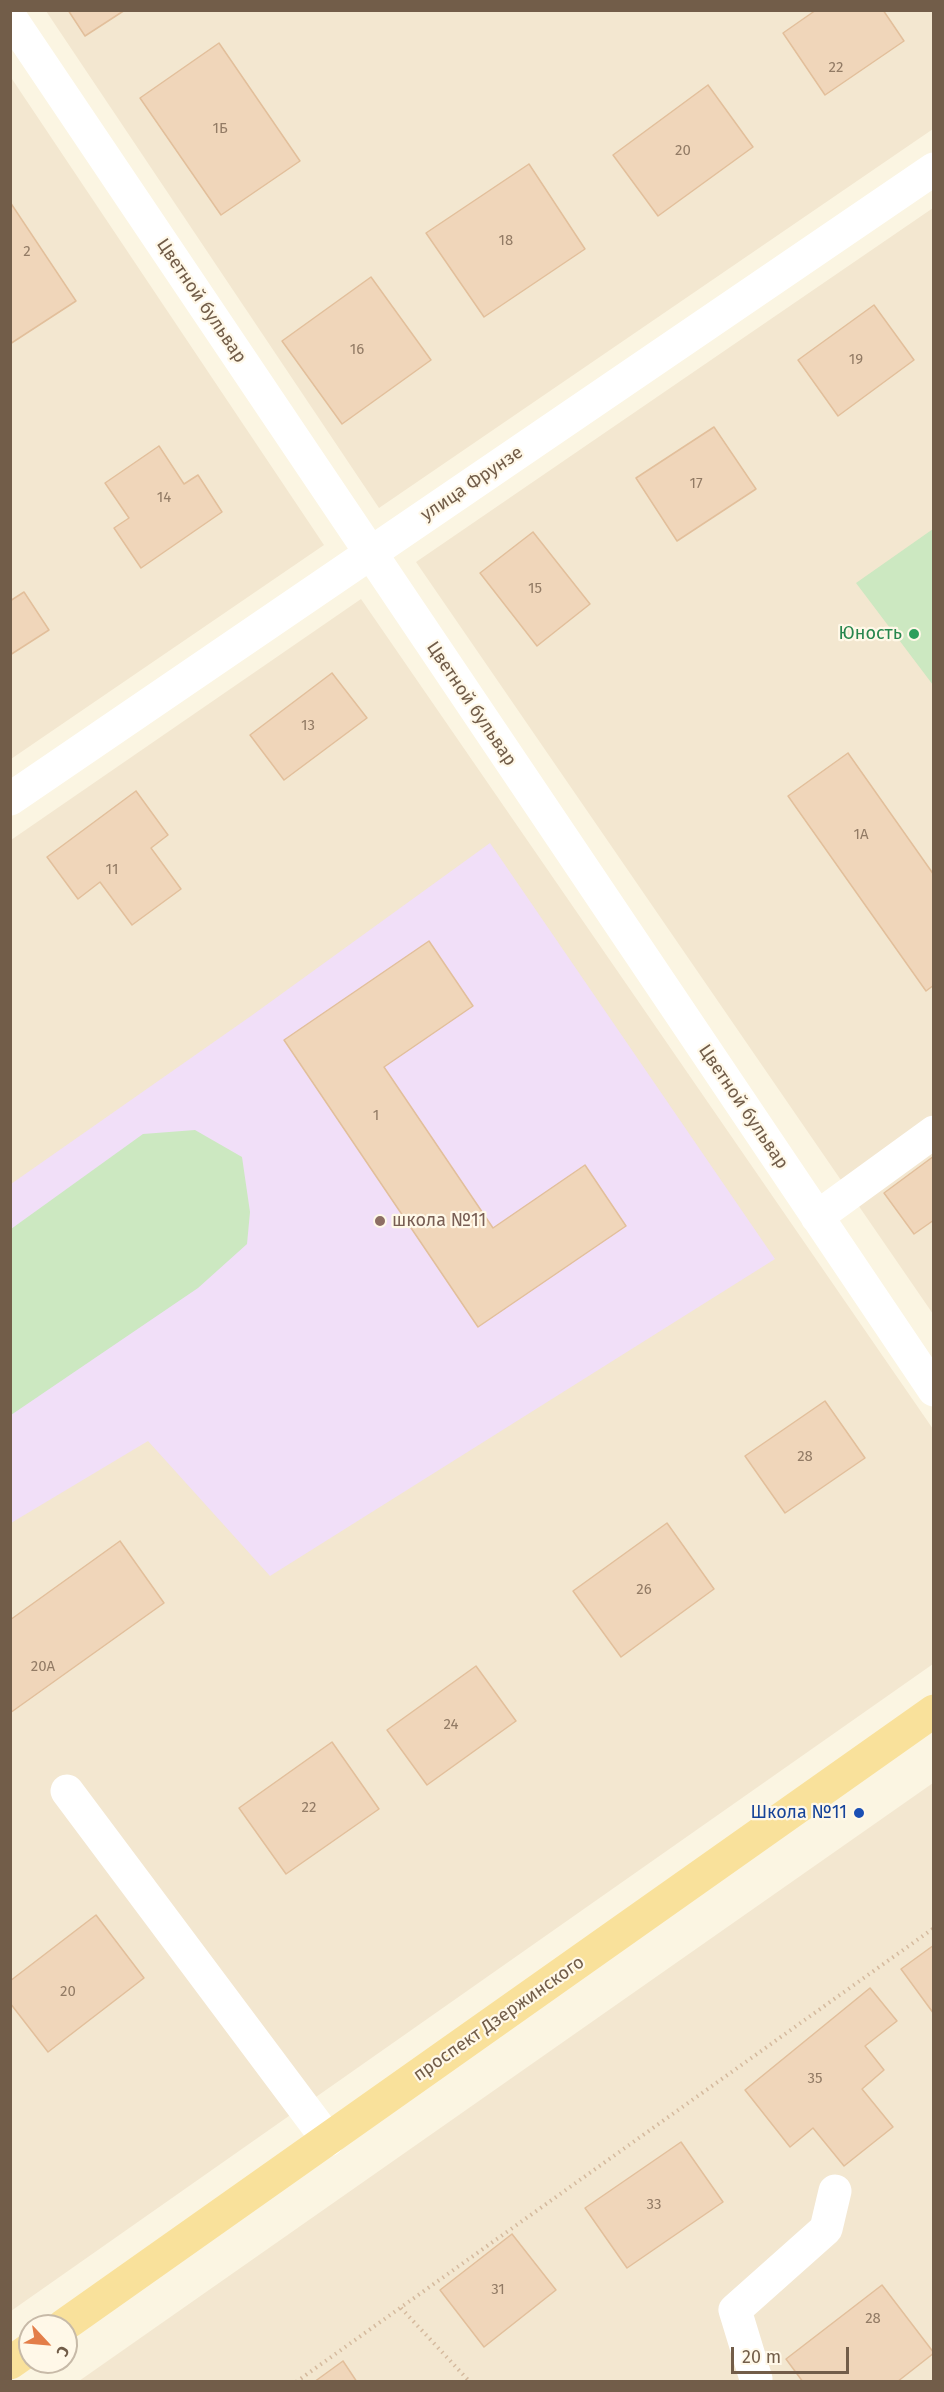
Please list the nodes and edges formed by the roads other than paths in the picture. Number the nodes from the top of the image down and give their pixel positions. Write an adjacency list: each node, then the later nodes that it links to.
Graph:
1 (10, 17): 3 (street, Цветной бульвар)
2 (933, 168): 3 (street, улица Фрунзе)
3 (370, 554): 4 (street, улица Фрунзе); 6 (street, Цветной бульвар)
4 (10, 799)
5 (933, 1132): 6 (street)
6 (817, 1218): 7 (street, Цветной бульвар)
7 (933, 1390)
8 (933, 1711): 10 (main road, проспект Дзержинского)
9 (67, 1791): 10 (street)
10 (328, 2140): 12 (main road, проспект Дзержинского)
11 (835, 2191): 13 (street)
12 (78, 2315)
13 (756, 2381)

